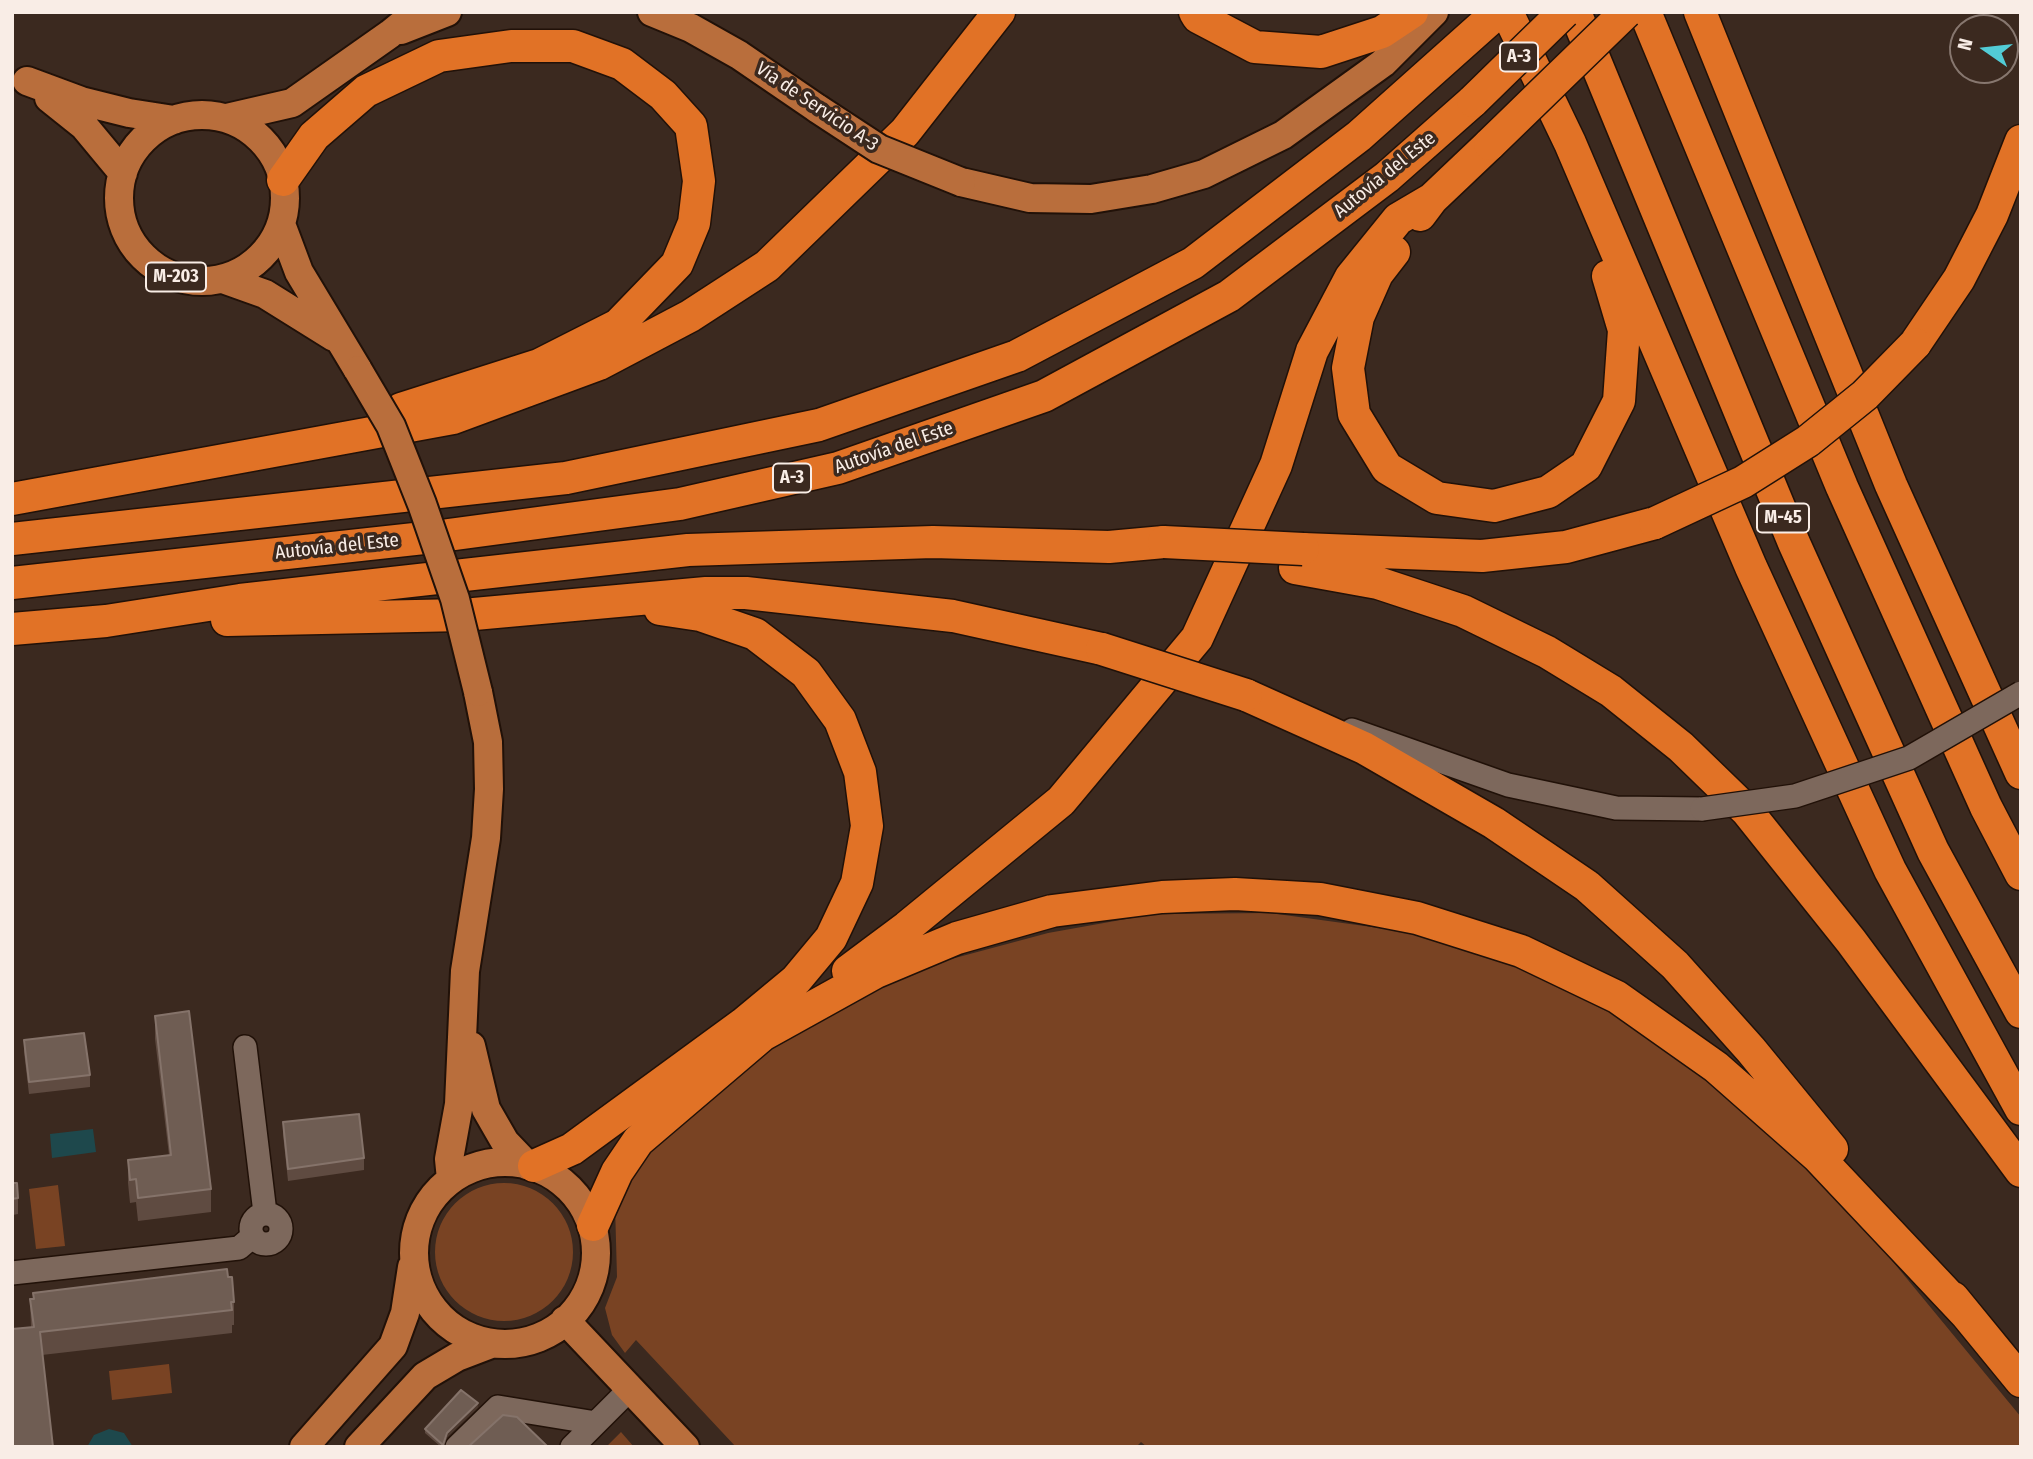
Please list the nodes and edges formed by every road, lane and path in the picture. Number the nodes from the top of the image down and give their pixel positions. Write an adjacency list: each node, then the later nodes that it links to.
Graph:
1 (416, 12): 15 (main road)
2 (447, 12): 15 (main road)
3 (652, 12): 6 (main road, Vía de Servicio A-3, bridge)
4 (1195, 12): 5 (highway)
5 (1412, 12)
6 (1434, 12)
7 (1497, 12): 29 (highway, A-3)
8 (1507, 12): 20 (highway)
9 (1564, 12): 31 (highway, Autovía del Este / A-3, bridge)
10 (1575, 12): 39 (highway, M-45)
11 (1626, 12): 23 (highway, bridge)
12 (1645, 12): 38 (highway)
13 (1700, 12): 37 (highway)
14 (992, 20): 27 (highway)
15 (390, 34): 17 (main road)
16 (20, 76): 18 (main road, M-203); 21 (main road, M-203)
17 (227, 118): 18 (main road, M-203); 22 (main road, M-203)
18 (174, 120): 21 (main road, M-203)
19 (2021, 141): 30 (highway, bridge)
20 (1570, 143): 23 (highway); 43 (highway)
21 (123, 173): 25 (main road, M-203)
22 (284, 180): 24 (main road, M-203); 27 (highway)
23 (1432, 199): 41 (highway)
24 (281, 224): 25 (main road, M-203); 26 (main road)
25 (223, 279): 26 (main road)
26 (339, 341): 40 (main road, bridge)
27 (247, 458): 28 (highway)
28 (12, 499)
29 (12, 539)
30 (1299, 559): 33 (highway); 45 (highway)
31 (12, 583)
32 (610, 601): 33 (highway); 36 (highway, bridge); 44 (highway)
33 (106, 621): 34 (highway)
34 (12, 629)
35 (2021, 693): 36 (street, bridge)
36 (1246, 695): 50 (highway)
37 (2021, 773)
38 (2021, 874)
39 (2021, 1012)
40 (465, 1019): 44 (main road); 46 (main road)
41 (757, 1038): 47 (highway); 50 (highway)
42 (245, 1047): 49 (street)
43 (2021, 1109)
44 (530, 1165): 46 (main road); 47 (main road)
45 (2021, 1171)
46 (451, 1179): 48 (main road)
47 (593, 1225): 51 (main road)
48 (412, 1261): 52 (main road); 56 (main road)
49 (12, 1273)
50 (1966, 1314): 53 (highway)
51 (565, 1320): 52 (main road); 54 (main road)
52 (491, 1344): 57 (main road)
53 (2021, 1381)
54 (630, 1389): 55 (street); 60 (main road)
55 (596, 1423): 58 (street); 59 (street)
56 (304, 1447)
57 (359, 1447)
58 (457, 1447)
59 (572, 1447)
60 (685, 1447)

